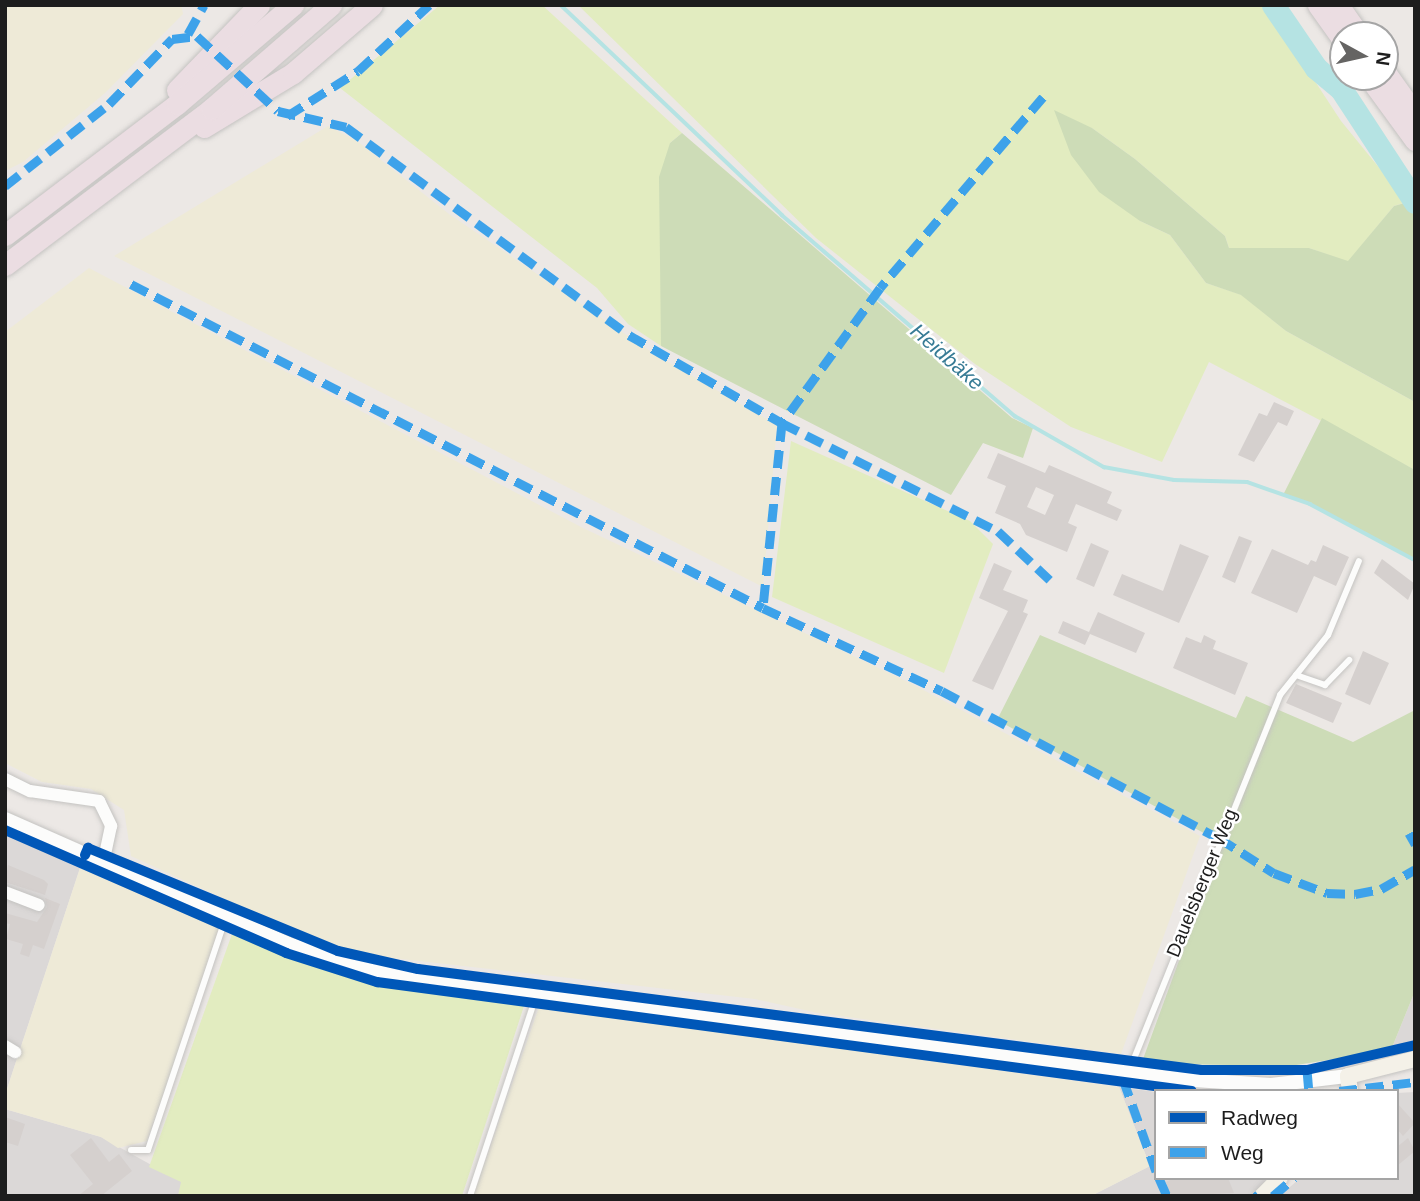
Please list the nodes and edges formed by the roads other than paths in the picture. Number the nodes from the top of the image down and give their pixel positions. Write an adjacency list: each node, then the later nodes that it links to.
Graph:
1 (259, 5): 12 (highway)
2 (293, 5): 12 (highway)
3 (331, 5): 14 (highway)
4 (372, 5): 14 (highway)
5 (1318, 5): 7 (highway)
6 (1338, 5): 8 (highway)
7 (1329, 21)
8 (1349, 21)
9 (1379, 91): 13 (highway)
10 (1399, 91): 11 (highway)
11 (1415, 114)
12 (133, 139): 15 (highway)
13 (1415, 140)
14 (156, 152): 16 (highway)
15 (5, 235)
16 (5, 265)
17 (1359, 561): 19 (lane, Dauelsberger Weg)
18 (1349, 660): 19 (lane)
19 (1296, 675): 28 (lane, Dauelsberger Weg)
20 (5, 779): 22 (street)
21 (5, 819): 22 (street)
22 (103, 863): 25 (street)
23 (5, 892): 24 (street)
24 (39, 905)
25 (226, 917): 26 (street); 30 (lane)
26 (537, 994): 28 (street); 32 (lane)
27 (1415, 1059): 29 (main road)
28 (1125, 1072): 29 (street)
29 (1349, 1083)
30 (131, 1150)
31 (1278, 1180): 33 (main road)
32 (470, 1196)
33 (1262, 1196)

